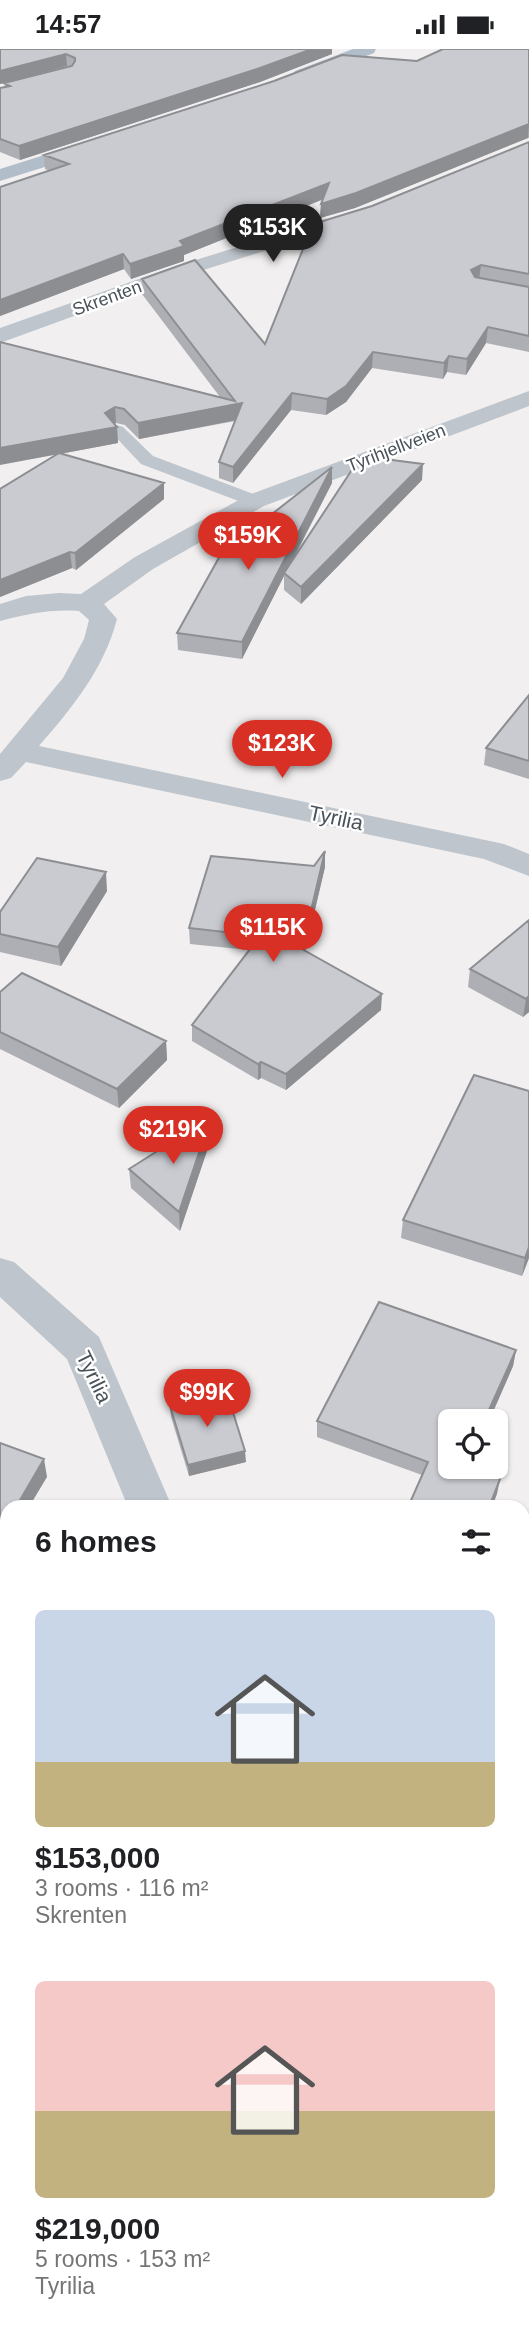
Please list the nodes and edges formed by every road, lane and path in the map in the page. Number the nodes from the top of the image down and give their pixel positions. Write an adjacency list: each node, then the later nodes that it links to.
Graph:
1 (368, 49): 2 (main road)
2 (280, 83)
3 (108, 140): 4 (main road)
4 (0, 175)
5 (376, 209): 6 (street, Skrenten)
6 (0, 336)
7 (529, 398): 9 (street, Tyrihjellveien)
8 (117, 430): 9 (lane)
9 (255, 501): 10 (street, Tyrihjellveien)
10 (87, 603): 11 (street); 12 (street, Tyrilia)
11 (0, 613)
12 (9, 762): 13 (street, Tyrilia)
13 (529, 866)
14 (0, 1273): 15 (street, Tyrilia)
15 (147, 1500)

